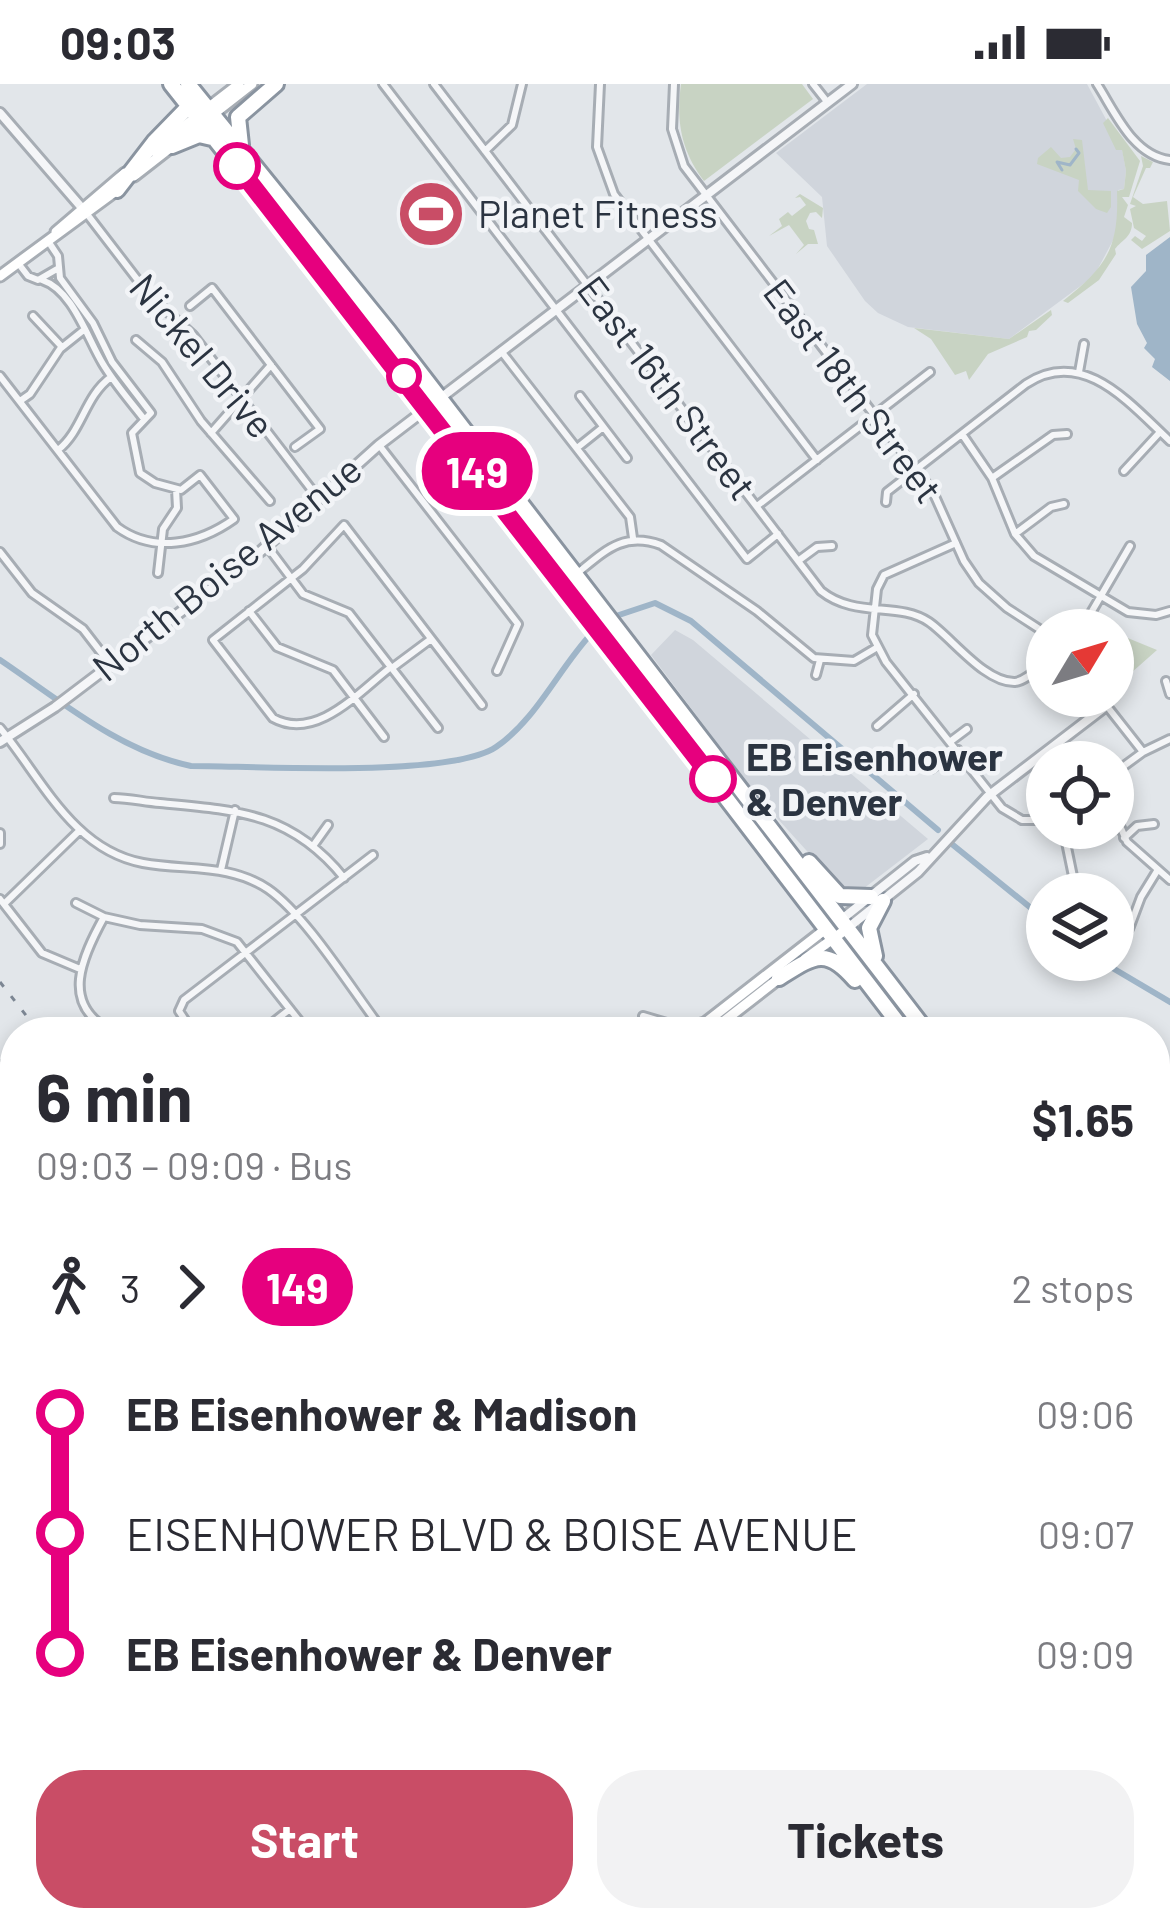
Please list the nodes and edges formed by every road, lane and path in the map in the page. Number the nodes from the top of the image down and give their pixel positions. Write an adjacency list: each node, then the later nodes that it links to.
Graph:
1 (171, 84): 17 (highway); 24 (highway)
2 (239, 84): 17 (main road)
3 (253, 84): 17 (main road)
4 (266, 84): 17 (highway)
5 (276, 84): 21 (highway)
6 (383, 84): 39 (street)
7 (434, 84): 22 (street, East 16th Street)
8 (522, 84): 22 (street)
9 (600, 84): 19 (street)
10 (674, 84): 25 (street, East 18th Street)
11 (813, 84): 15 (street)
12 (852, 84): 15 (street, North Boise Avenue)
13 (1097, 84): 23 (street)
14 (189, 85): 17 (highway)
15 (828, 103): 25 (street, North Boise Avenue)
16 (0, 113): 26 (street, Nickel Drive)
17 (209, 122): 18 (highway); 21 (highway); 24 (highway); 31 (highway)
18 (172, 146): 24 (main road)
19 (597, 147): 20 (street); 27 (street)
20 (587, 148)
21 (242, 150): 37 (highway)
22 (485, 151): 36 (street, East 16th Street)
23 (1170, 160)
24 (118, 184): 26 (main road)
25 (706, 195): 27 (street, North Boise Avenue); 55 (street, East 18th Street)
26 (84, 211): 28 (main road); 29 (street, Nickel Drive)
27 (649, 238): 36 (street, North Boise Avenue); 67 (street)
28 (48, 240): 30 (main road); 33 (street)
29 (121, 259): 32 (street); 52 (street, Nickel Drive)
30 (17, 263): 34 (main road); 35 (street)
31 (316, 265): 37 (highway); 54 (highway)
32 (110, 267)
33 (57, 269): 35 (street); 41 (street)
34 (0, 276)
35 (42, 280): 41 (street)
36 (588, 285): 39 (street, North Boise Avenue); 76 (street, East 16th Street)
37 (364, 301): 54 (highway)
38 (190, 306): 46 (street)
39 (556, 309): 45 (street, North Boise Avenue); 77 (street)
40 (33, 316): 44 (street)
41 (90, 326): 44 (street); 49 (street)
42 (136, 340): 58 (street)
43 (1084, 344): 48 (street)
44 (62, 347): 53 (street)
45 (501, 351): 54 (street, North Boise Avenue); 64 (street)
46 (271, 365): 52 (street); 63 (street)
47 (930, 372): 55 (street)
48 (1079, 372): 57 (street); 59 (street)
49 (115, 374): 65 (street); 71 (street)
50 (0, 376): 53 (street)
51 (580, 396): 56 (street)
52 (242, 398): 58 (street); 72 (street, Nickel Drive)
53 (20, 401): 65 (street)
54 (434, 403): 62 (street, North Boise Avenue); 89 (highway)
55 (875, 415): 67 (street); 68 (street, East 18th Street)
56 (604, 427): 64 (street); 66 (street)
57 (1160, 432): 61 (street); 69 (street)
58 (212, 433): 73 (street)
59 (962, 434): 68 (street); 70 (street)
60 (1067, 434): 70 (street)
61 (1170, 441)
62 (380, 445): 72 (street, North Boise Avenue); 101 (street)
63 (295, 447)
64 (577, 448): 79 (street)
65 (58, 450): 81 (street)
66 (627, 458)
67 (817, 460): 76 (street)
68 (916, 470): 74 (street); 80 (street, East 18th Street)
69 (1124, 471)
70 (992, 478): 78 (street)
71 (176, 489): 81 (street); 81 (street)
72 (318, 498): 84 (street, North Boise Avenue)
73 (269, 502)
74 (886, 502)
75 (1064, 504): 78 (street)
76 (757, 506): 77 (street, East 16th Street)
77 (778, 534): 86 (street, East 16th Street)
78 (1016, 534): 90 (street)
79 (633, 538): 89 (street); 98 (street)
80 (956, 542): 92 (street); 95 (street, East 18th Street)
81 (160, 544): 87 (street)
82 (1130, 545): 90 (street)
83 (832, 546): 86 (street)
84 (267, 547): 88 (street); 99 (street, North Boise Avenue)
85 (0, 552): 99 (street)
86 (799, 561): 92 (street, East 16th Street)
87 (158, 573)
88 (291, 579): 93 (street); 96 (street); 100 (street)
89 (570, 579): 132 (highway); 148 (highway)
90 (1100, 596): 91 (street); 94 (street)
91 (1093, 609)
92 (873, 610): 97 (street); 103 (street, East 16th Street)
93 (249, 611): 107 (street); 107 (street)
94 (1170, 611)
95 (1026, 619)
96 (430, 639): 100 (street); 108 (street)
97 (876, 648): 98 (street); 105 (street)
98 (820, 660): 102 (street)
99 (111, 664): 117 (street, North Boise Avenue)
100 (392, 668): 107 (street); 113 (street)
101 (496, 670)
102 (816, 675)
103 (1026, 677)
104 (1166, 682): 106 (street)
105 (914, 694): 111 (street); 118 (street)
106 (1170, 694)
107 (353, 696): 115 (street)
108 (482, 705)
109 (1092, 717): 123 (street)
110 (1115, 717): 120 (street)
111 (877, 726)
112 (0, 728): 117 (street)
113 (438, 728)
114 (967, 729): 118 (street)
115 (384, 737)
116 (1170, 739): 120 (street)
117 (4, 740): 130 (street)
118 (951, 742): 119 (street)
119 (958, 750): 122 (street); 123 (street)
120 (1143, 752): 121 (street)
121 (1134, 759)
122 (931, 769)
123 (991, 794): 126 (street); 141 (street)
124 (114, 799): 125 (street)
125 (235, 810): 134 (street); 137 (street)
126 (1026, 820)
127 (1154, 824): 129 (street)
128 (328, 825): 134 (street)
129 (1134, 829)
130 (79, 830): 137 (street); 142 (street)
131 (0, 833): 133 (street)
132 (779, 837): 141 (highway); 147 (highway)
133 (0, 844)
134 (313, 846): 139 (street)
135 (1134, 848): 138 (street)
136 (373, 855): 139 (street)
137 (221, 870): 144 (street)
138 (1157, 871): 140 (street); 145 (street)
139 (344, 878): 144 (street)
140 (1170, 880)
141 (877, 899): 147 (street); 152 (highway)
142 (2, 902): 150 (street)
143 (76, 903): 146 (street)
144 (296, 916): 149 (street); 158 (street)
145 (1134, 916)
146 (104, 917): 149 (street); 150 (street)
147 (845, 923): 148 (main road); 152 (highway)
148 (830, 933): 151 (main road); 159 (main road); 162 (highway)
149 (247, 952): 153 (street); 155 (street)
150 (81, 970): 154 (street)
151 (779, 978): 160 (main road); 161 (highway)
152 (904, 1001): 163 (highway)
153 (290, 1009): 156 (street); 157 (street)
154 (90, 1017)
155 (182, 1017)
156 (280, 1017)
157 (296, 1017)
158 (373, 1017)
159 (713, 1017)
160 (729, 1017)
161 (888, 1017)
162 (891, 1017)
163 (916, 1017)

